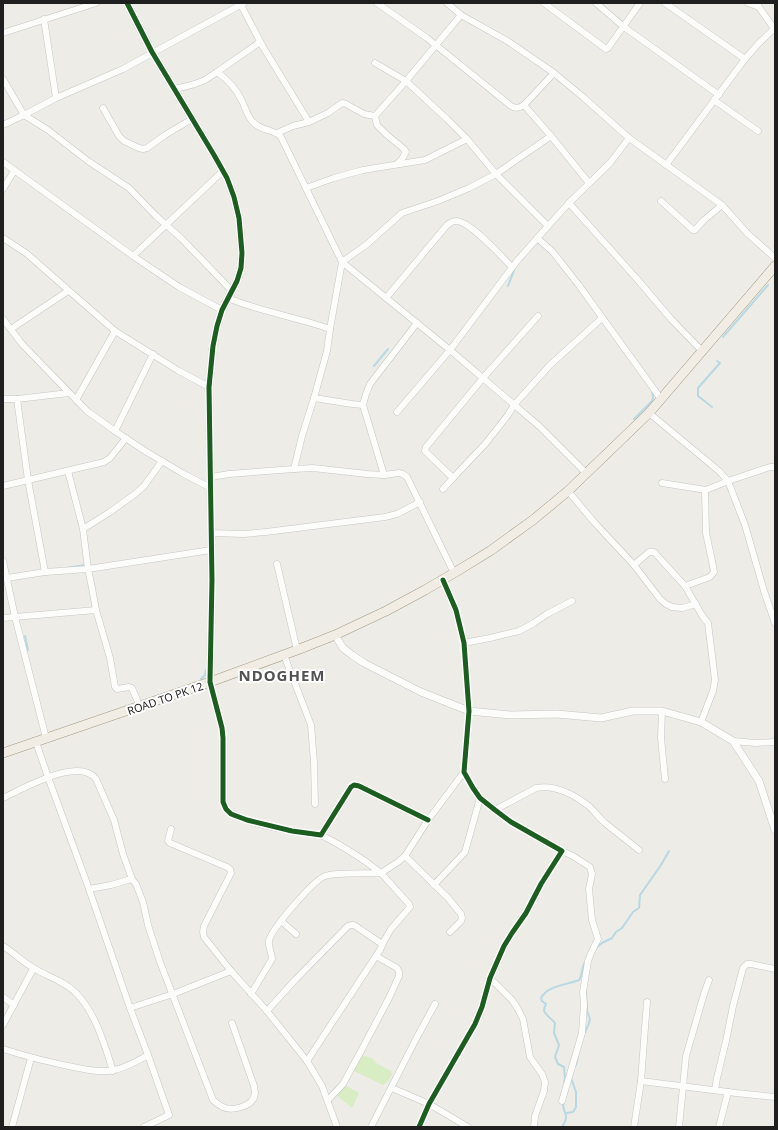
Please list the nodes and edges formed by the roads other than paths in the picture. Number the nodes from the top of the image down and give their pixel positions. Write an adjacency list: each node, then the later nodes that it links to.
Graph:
1 (96, 3): 13 (street)
2 (127, 3): 19 (street)
3 (241, 3): 17 (street); 19 (street)
4 (377, 3): 18 (street)
5 (447, 3): 12 (street)
6 (544, 3): 14 (street)
7 (596, 3): 14 (street)
8 (640, 3): 14 (street)
9 (665, 3): 20 (street)
10 (748, 3): 11 (street)
11 (757, 5): 15 (street)
12 (461, 15): 18 (street); 23 (street)
13 (44, 19): 16 (street); 28 (street)
14 (624, 27): 27 (street)
15 (775, 29): 20 (street)
16 (3, 33)
17 (260, 42): 22 (street); 35 (street)
18 (436, 46): 25 (street); 30 (street)
19 (152, 52): 26 (street); 28 (street)
20 (745, 59): 27 (street)
21 (375, 63): 25 (street)
22 (217, 72): 26 (street); 38 (street)
23 (554, 73): 30 (street); 40 (street)
24 (3, 79): 32 (street)
25 (406, 81): 33 (street); 41 (street)
26 (175, 89): 34 (street)
27 (719, 95): 29 (street)
28 (56, 98): 32 (street)
29 (714, 100): 37 (street); 44 (street)
30 (524, 105): 39 (street)
31 (103, 108): 34 (street)
32 (24, 115): 36 (street); 54 (street)
33 (375, 116): 35 (street); 43 (street)
34 (192, 119): 46 (street)
35 (309, 122): 38 (street)
36 (3, 124)
37 (758, 131)
38 (277, 133): 49 (street)
39 (551, 136): 47 (street); 48 (street)
40 (628, 138): 44 (street); 48 (street)
41 (467, 139): 43 (street); 47 (street)
42 (3, 162): 45 (street)
43 (396, 164): 49 (street)
44 (666, 165): 53 (street)
45 (14, 170): 50 (street); 58 (street)
46 (223, 171): 54 (street); 64 (street)
47 (496, 174): 55 (street); 60 (street)
48 (589, 183): 52 (street)
49 (306, 188): 60 (street)
50 (3, 189)
51 (661, 201): 53 (street)
52 (569, 203): 55 (street); 75 (street)
53 (722, 205): 59 (street)
54 (166, 224): 58 (street); 64 (street)
55 (548, 226): 57 (street)
56 (3, 238): 63 (street)
57 (538, 238): 62 (street); 68 (street)
58 (132, 256): 66 (street)
59 (775, 258)
60 (342, 262): 65 (street); 72 (street)
61 (775, 266): 75 (main road, ROAD TO PK 12)
62 (512, 267): 65 (street); 74 (street)
63 (68, 290): 71 (street); 73 (street)
64 (230, 294): 66 (street); 72 (street)
65 (386, 298): 70 (street)
66 (222, 310): 78 (street)
67 (538, 316): 77 (street)
68 (602, 318): 83 (street); 86 (street)
69 (3, 319): 71 (street)
70 (417, 323): 74 (street); 85 (street)
71 (11, 329): 79 (street)
72 (330, 329): 80 (street)
73 (115, 330): 76 (street); 84 (street)
74 (450, 350): 77 (street); 87 (street)
75 (702, 351): 83 (main road, ROAD TO PK 12)
76 (153, 354): 78 (street); 89 (street)
77 (483, 378): 86 (street); 98 (street)
78 (209, 387): 97 (street)
79 (69, 393): 82 (street); 84 (street)
80 (314, 398): 85 (street); 93 (street)
81 (3, 399): 82 (street)
82 (17, 399): 99 (street)
83 (661, 399): 88 (main road, ROAD TO PK 12)
84 (76, 400): 89 (street)
85 (363, 405): 96 (street)
86 (514, 405): 95 (street); 98 (street)
87 (397, 412)
88 (649, 413): 95 (main road, ROAD TO PK 12); 100 (street)
89 (115, 431): 90 (street)
90 (126, 438): 91 (street); 94 (street)
91 (162, 461): 103 (street); 108 (street)
92 (775, 467): 100 (street)
93 (294, 469): 96 (street); 97 (street)
94 (68, 471): 99 (street); 108 (street)
95 (586, 473): 106 (main road, ROAD TO PK 12)
96 (384, 474): 107 (street)
97 (211, 477): 103 (street)
98 (453, 478): 104 (street)
99 (28, 480): 102 (street); 115 (street)
100 (728, 481): 105 (street); 125 (street)
101 (662, 483): 105 (street)
102 (3, 486)
103 (211, 488): 109 (street)
104 (443, 489)
105 (706, 490): 119 (street)
106 (568, 491): 113 (street); 116 (main road, ROAD TO PK 12)
107 (420, 502): 109 (street); 116 (street)
108 (83, 529): 114 (street)
109 (211, 533): 110 (street)
110 (211, 550): 114 (street); 130 (street)
111 (3, 561): 117 (street)
112 (277, 564): 128 (street)
113 (634, 565): 119 (street); 121 (street)
114 (88, 569): 115 (street); 122 (street)
115 (45, 572): 117 (street)
116 (454, 573): 118 (main road, ROAD TO PK 12)
117 (5, 577): 123 (street)
118 (443, 580): 126 (main road, ROAD TO PK 12); 127 (street)
119 (685, 586): 121 (street)
120 (572, 601): 127 (street)
121 (696, 604): 134 (street)
122 (96, 610): 123 (street); 131 (street)
123 (15, 617): 124 (street); 135 (street)
124 (3, 618)
125 (775, 623)
126 (335, 635): 128 (main road, ROAD TO PK 12); 132 (street)
127 (464, 643): 132 (street)
128 (297, 650): 129 (main road, ROAD TO PK 12)
129 (284, 655): 130 (main road, ROAD TO PK 12); 145 (street)
130 (210, 682): 131 (main road, ROAD TO PK 12); 150 (street)
131 (140, 707): 135 (main road, ROAD TO PK 12)
132 (468, 711): 133 (street); 140 (street)
133 (662, 712): 134 (street); 142 (street)
134 (701, 722): 136 (street)
135 (46, 738): 137 (main road, ROAD TO PK 12)
136 (734, 741): 138 (street); 149 (street)
137 (36, 742): 139 (main road, ROAD TO PK 12); 141 (street)
138 (775, 742)
139 (3, 753)
140 (464, 772): 144 (street); 147 (street)
141 (48, 777): 143 (street); 155 (street); 157 (street)
142 (665, 779)
143 (3, 798)
144 (480, 798): 146 (street); 156 (street)
145 (315, 804)
146 (495, 810): 151 (street); 152 (street)
147 (428, 820): 150 (street); 153 (street)
148 (171, 829): 166 (street)
149 (775, 830)
150 (321, 835): 154 (street)
151 (639, 850)
152 (562, 851): 167 (street); 191 (street)
153 (405, 856): 154 (street); 156 (street)
154 (380, 873): 158 (street); 161 (street)
155 (132, 879): 157 (street); 169 (street)
156 (434, 885): 159 (street)
157 (89, 889): 175 (street)
158 (281, 921): 160 (street); 170 (street)
159 (450, 932)
160 (296, 934)
161 (382, 944): 163 (street); 176 (street)
162 (3, 946): 164 (street)
163 (376, 956): 182 (street); 190 (street)
164 (34, 969): 174 (street); 183 (street)
165 (775, 969): 187 (street)
166 (231, 971): 169 (street); 170 (street)
167 (490, 978): 192 (street); 199 (street)
168 (709, 980): 185 (street)
169 (173, 994): 175 (street); 177 (street)
170 (251, 994): 176 (street)
171 (3, 997): 174 (street)
172 (648, 1002): 184 (street)
173 (435, 1004): 186 (street)
174 (14, 1005): 178 (street)
175 (130, 1008): 180 (street)
176 (267, 1011): 182 (street)
177 (232, 1023)
178 (3, 1025)
179 (3, 1049): 181 (street)
180 (148, 1055): 183 (street); 194 (street)
181 (31, 1058): 183 (street); 193 (street)
182 (307, 1061): 190 (street)
183 (113, 1071)
184 (641, 1081): 185 (street); 200 (street)
185 (683, 1086): 187 (street); 201 (street)
186 (392, 1088): 192 (street); 196 (street)
187 (715, 1090): 188 (street)
188 (728, 1092): 189 (street); 202 (street)
189 (775, 1097)
190 (328, 1100): 195 (street)
191 (562, 1101)
192 (429, 1104): 197 (street); 198 (street)
193 (12, 1127)
194 (144, 1127)
195 (337, 1127)
196 (371, 1127)
197 (419, 1127)
198 (468, 1127)
199 (534, 1127)
200 (634, 1127)
201 (679, 1127)
202 (719, 1127)

